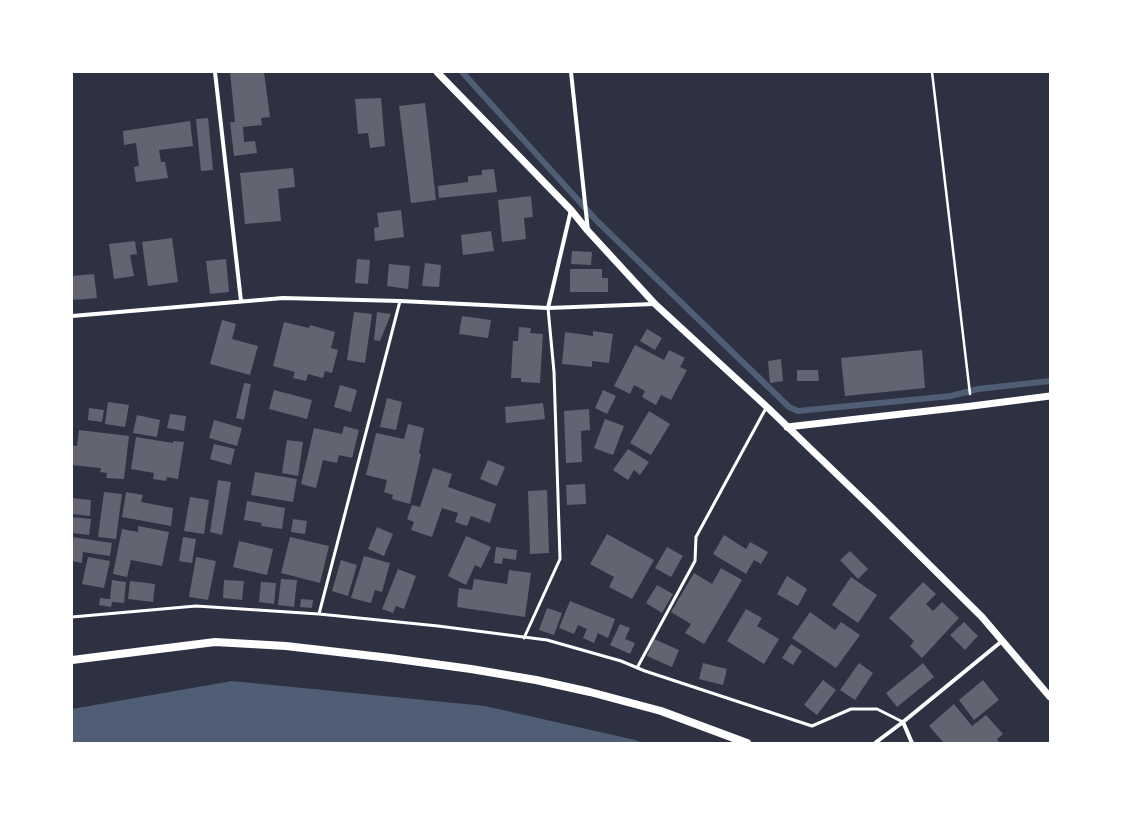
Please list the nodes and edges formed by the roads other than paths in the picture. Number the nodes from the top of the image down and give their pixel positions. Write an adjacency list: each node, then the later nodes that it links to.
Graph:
1 (215, 72): 6 (street)
2 (437, 72): 4 (street)
3 (571, 72): 5 (street)
4 (571, 210): 5 (street); 9 (street)
5 (588, 231): 8 (street)
6 (241, 301): 7 (street); 10 (street)
7 (400, 301): 9 (street); 14 (lane)
8 (655, 304): 9 (street); 12 (street)
9 (548, 308): 16 (lane)
10 (72, 316)
11 (1050, 396): 13 (street)
12 (767, 407): 13 (street); 19 (lane)
13 (787, 427): 17 (street)
14 (319, 614): 15 (lane); 16 (lane)
15 (72, 617)
16 (524, 638): 19 (lane)
17 (1002, 641): 20 (street); 21 (street)
18 (72, 660): 22 (main road)
19 (637, 668): 21 (lane)
20 (1050, 697)
21 (903, 722): 23 (street); 24 (street)
22 (747, 743)
23 (875, 743)
24 (912, 743)

